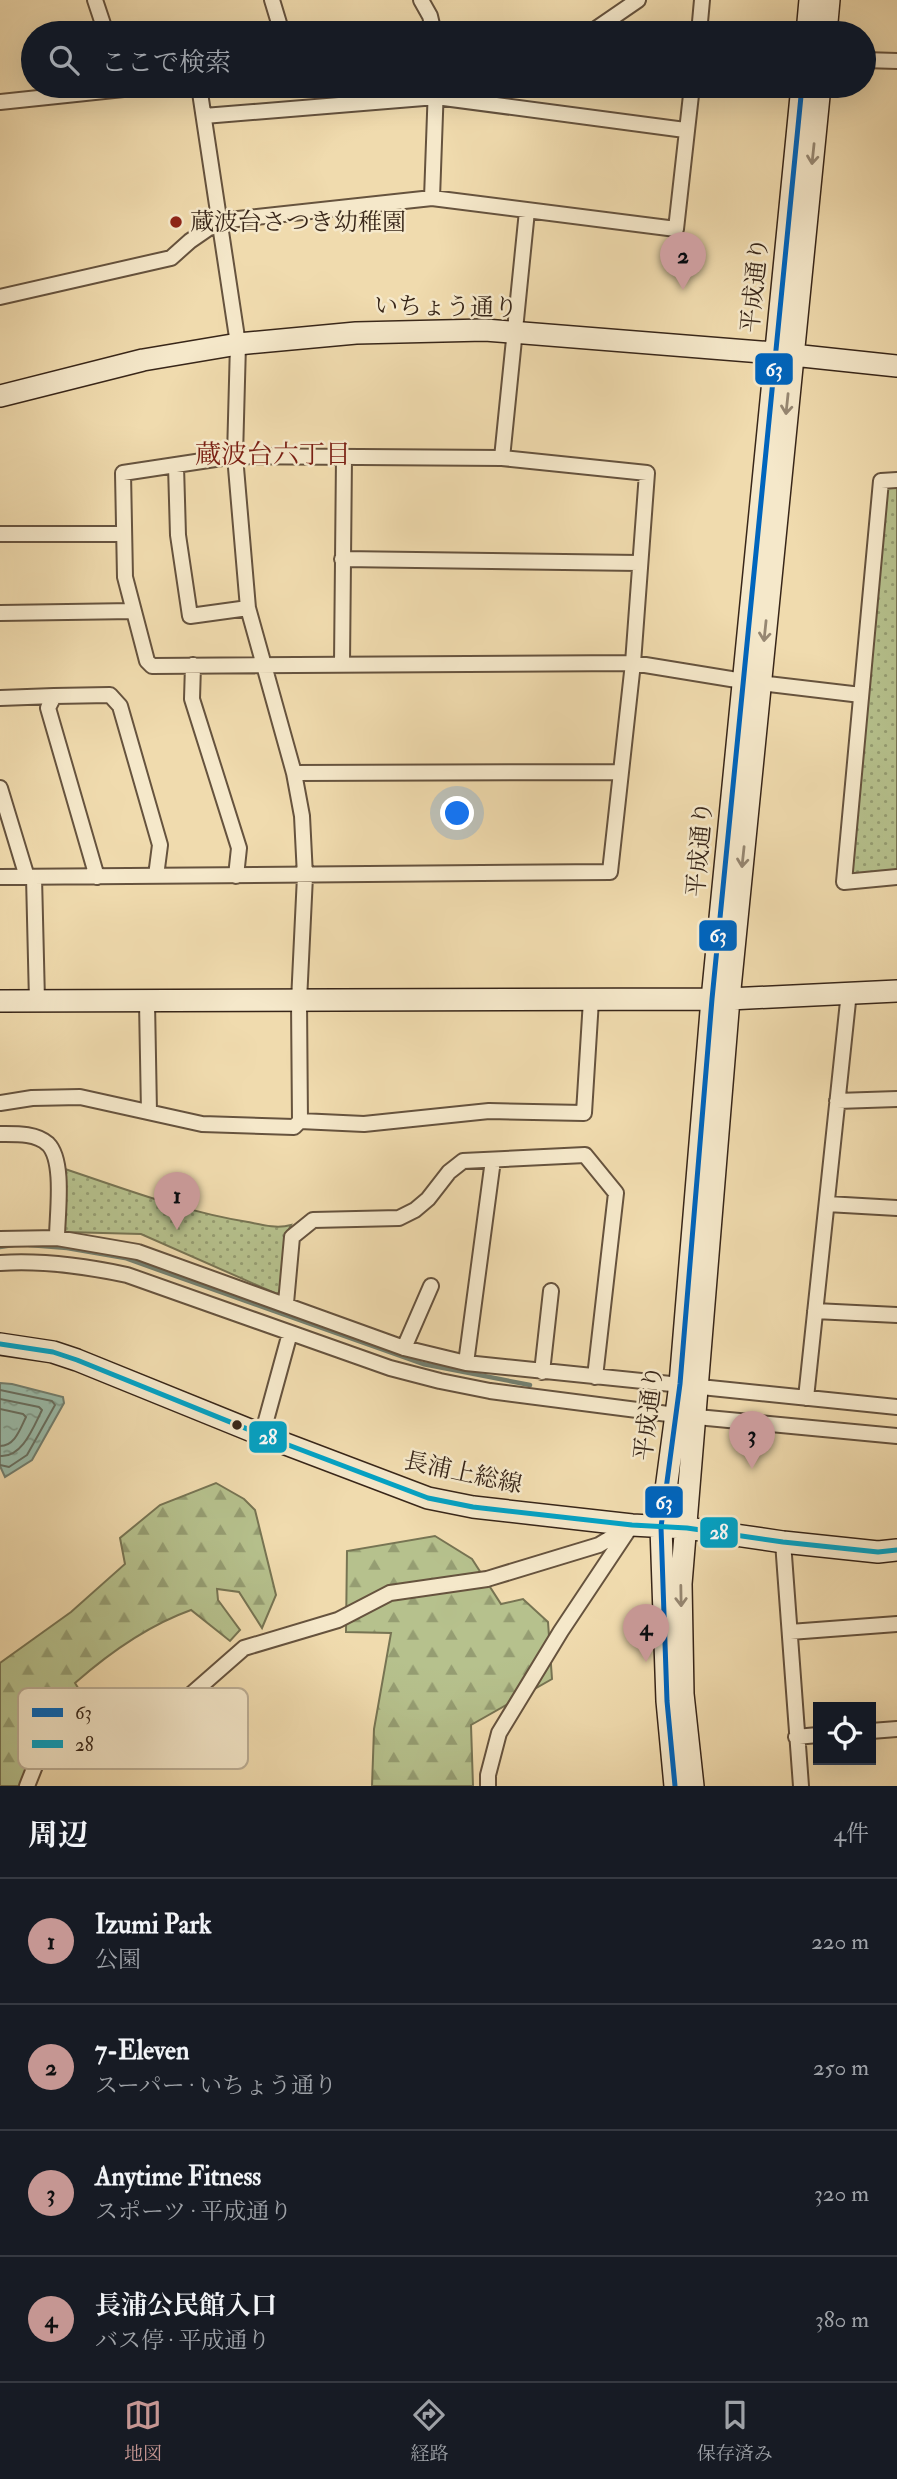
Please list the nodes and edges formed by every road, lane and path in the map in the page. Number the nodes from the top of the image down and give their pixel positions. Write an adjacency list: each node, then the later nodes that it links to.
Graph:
1 (96, 0): 8 (street)
2 (272, 0): 9 (street)
3 (421, 0): 10 (street)
4 (638, 0): 11 (street)
5 (702, 0): 12 (street)
6 (810, 0): 13 (street)
7 (829, 0): 14 (street)
8 (102, 21)
9 (278, 21)
10 (431, 21)
11 (607, 21)
12 (700, 21)
13 (808, 21)
14 (827, 21)
15 (876, 60): 16 (street)
16 (897, 61)
17 (33, 98): 25 (street)
18 (201, 98): 26 (street)
19 (371, 98): 26 (street)
20 (436, 98): 28 (street)
21 (481, 98): 27 (street)
22 (690, 98): 27 (street)
23 (801, 98): 34 (street, 平成通り)
24 (818, 98): 34 (street, 平成通り, one-way to 34)
25 (0, 102)
26 (204, 116): 30 (street)
27 (685, 130): 29 (street)
28 (432, 198): 29 (street); 30 (street)
29 (527, 211): 32 (street)
30 (219, 221): 31 (street); 33 (street)
31 (0, 297)
32 (514, 333): 33 (street, いちょう通り); 34 (street, いちょう通り); 39 (street)
33 (238, 344): 36 (street, いちょう通り); 37 (street)
34 (783, 355): 35 (street, いちょう通り); 53 (street, 平成通り)
35 (897, 366)
36 (0, 396)
37 (235, 456): 38 (street); 40 (street); 46 (street)
38 (344, 457): 39 (street); 44 (street)
39 (502, 458): 45 (street)
40 (176, 466): 43 (street); 46 (street)
41 (897, 480): 54 (street)
42 (0, 534): 43 (street)
43 (124, 534): 47 (street)
44 (342, 559): 45 (street); 51 (street)
45 (639, 563): 49 (street)
46 (248, 608): 50 (street)
47 (134, 611): 48 (street); 52 (street)
48 (0, 613)
49 (633, 663): 51 (street); 53 (street); 57 (street)
50 (262, 664): 51 (street); 52 (street); 58 (street)
51 (342, 664)
52 (193, 665): 61 (street)
53 (751, 682): 54 (street); 69 (street, 平成通り)
54 (861, 695): 66 (street)
55 (54, 696): 56 (street); 60 (street); 65 (street)
56 (0, 698)
57 (620, 772): 58 (street); 62 (street)
58 (294, 773): 62 (street)
59 (0, 788): 64 (street)
60 (156, 876): 61 (street); 65 (street)
61 (236, 876): 62 (street)
62 (304, 876): 73 (street)
63 (0, 877): 64 (street)
64 (30, 877): 65 (street); 72 (street)
65 (97, 877)
66 (897, 877)
67 (897, 991): 68 (street)
68 (849, 992): 69 (street); 76 (street)
69 (721, 999): 70 (street); 99 (street, 平成通り)
70 (591, 1000): 73 (street); 79 (street)
71 (0, 1001): 72 (street)
72 (37, 1001): 74 (street)
73 (299, 1001): 74 (street); 79 (street)
74 (147, 1002): 78 (street)
75 (897, 1099): 76 (street)
76 (837, 1101): 82 (street)
77 (0, 1103): 78 (street)
78 (149, 1112): 79 (street)
79 (300, 1121)
80 (0, 1134): 85 (street)
81 (493, 1160): 89 (street); 96 (street); 98 (street)
82 (827, 1204): 83 (street); 90 (street)
83 (897, 1208)
84 (0, 1238): 85 (street)
85 (57, 1238): 89 (street)
86 (0, 1263): 93 (street)
87 (431, 1286): 95 (street)
88 (551, 1291): 97 (street)
89 (286, 1303): 91 (street)
90 (815, 1311): 92 (street); 100 (street)
91 (312, 1313): 93 (street); 95 (street)
92 (897, 1315)
93 (296, 1335): 102 (street); 103 (street)
94 (0, 1345): 103 (street, 長浦上総線)
95 (404, 1348): 96 (street)
96 (466, 1363): 97 (street)
97 (542, 1372): 98 (street)
98 (596, 1377): 99 (street)
99 (688, 1385): 100 (street); 102 (street, 平成通り)
100 (806, 1398): 101 (street)
101 (897, 1407)
102 (685, 1416): 104 (street); 106 (street, 平成通り); 107 (street, 平成通り)
103 (262, 1435): 105 (street, 長浦上総線)
104 (897, 1436)
105 (632, 1525): 106 (street, 長浦上総線); 112 (street); 119 (street)
106 (661, 1527): 107 (street, 長浦上総線); 120 (street, 平成通り)
107 (687, 1528): 108 (street, 長浦上総線); 121 (street, 平成通り, one-way to 121)
108 (783, 1542): 109 (street, 長浦上総線); 111 (street)
109 (897, 1550)
110 (897, 1624): 111 (street)
111 (790, 1632): 116 (street)
112 (198, 1688)
113 (897, 1729): 114 (street)
114 (876, 1731)
115 (813, 1735): 116 (street)
116 (796, 1737): 122 (street)
117 (34, 1769): 118 (street)
118 (27, 1786)
119 (488, 1786)
120 (675, 1786)
121 (692, 1786)
122 (801, 1786)

